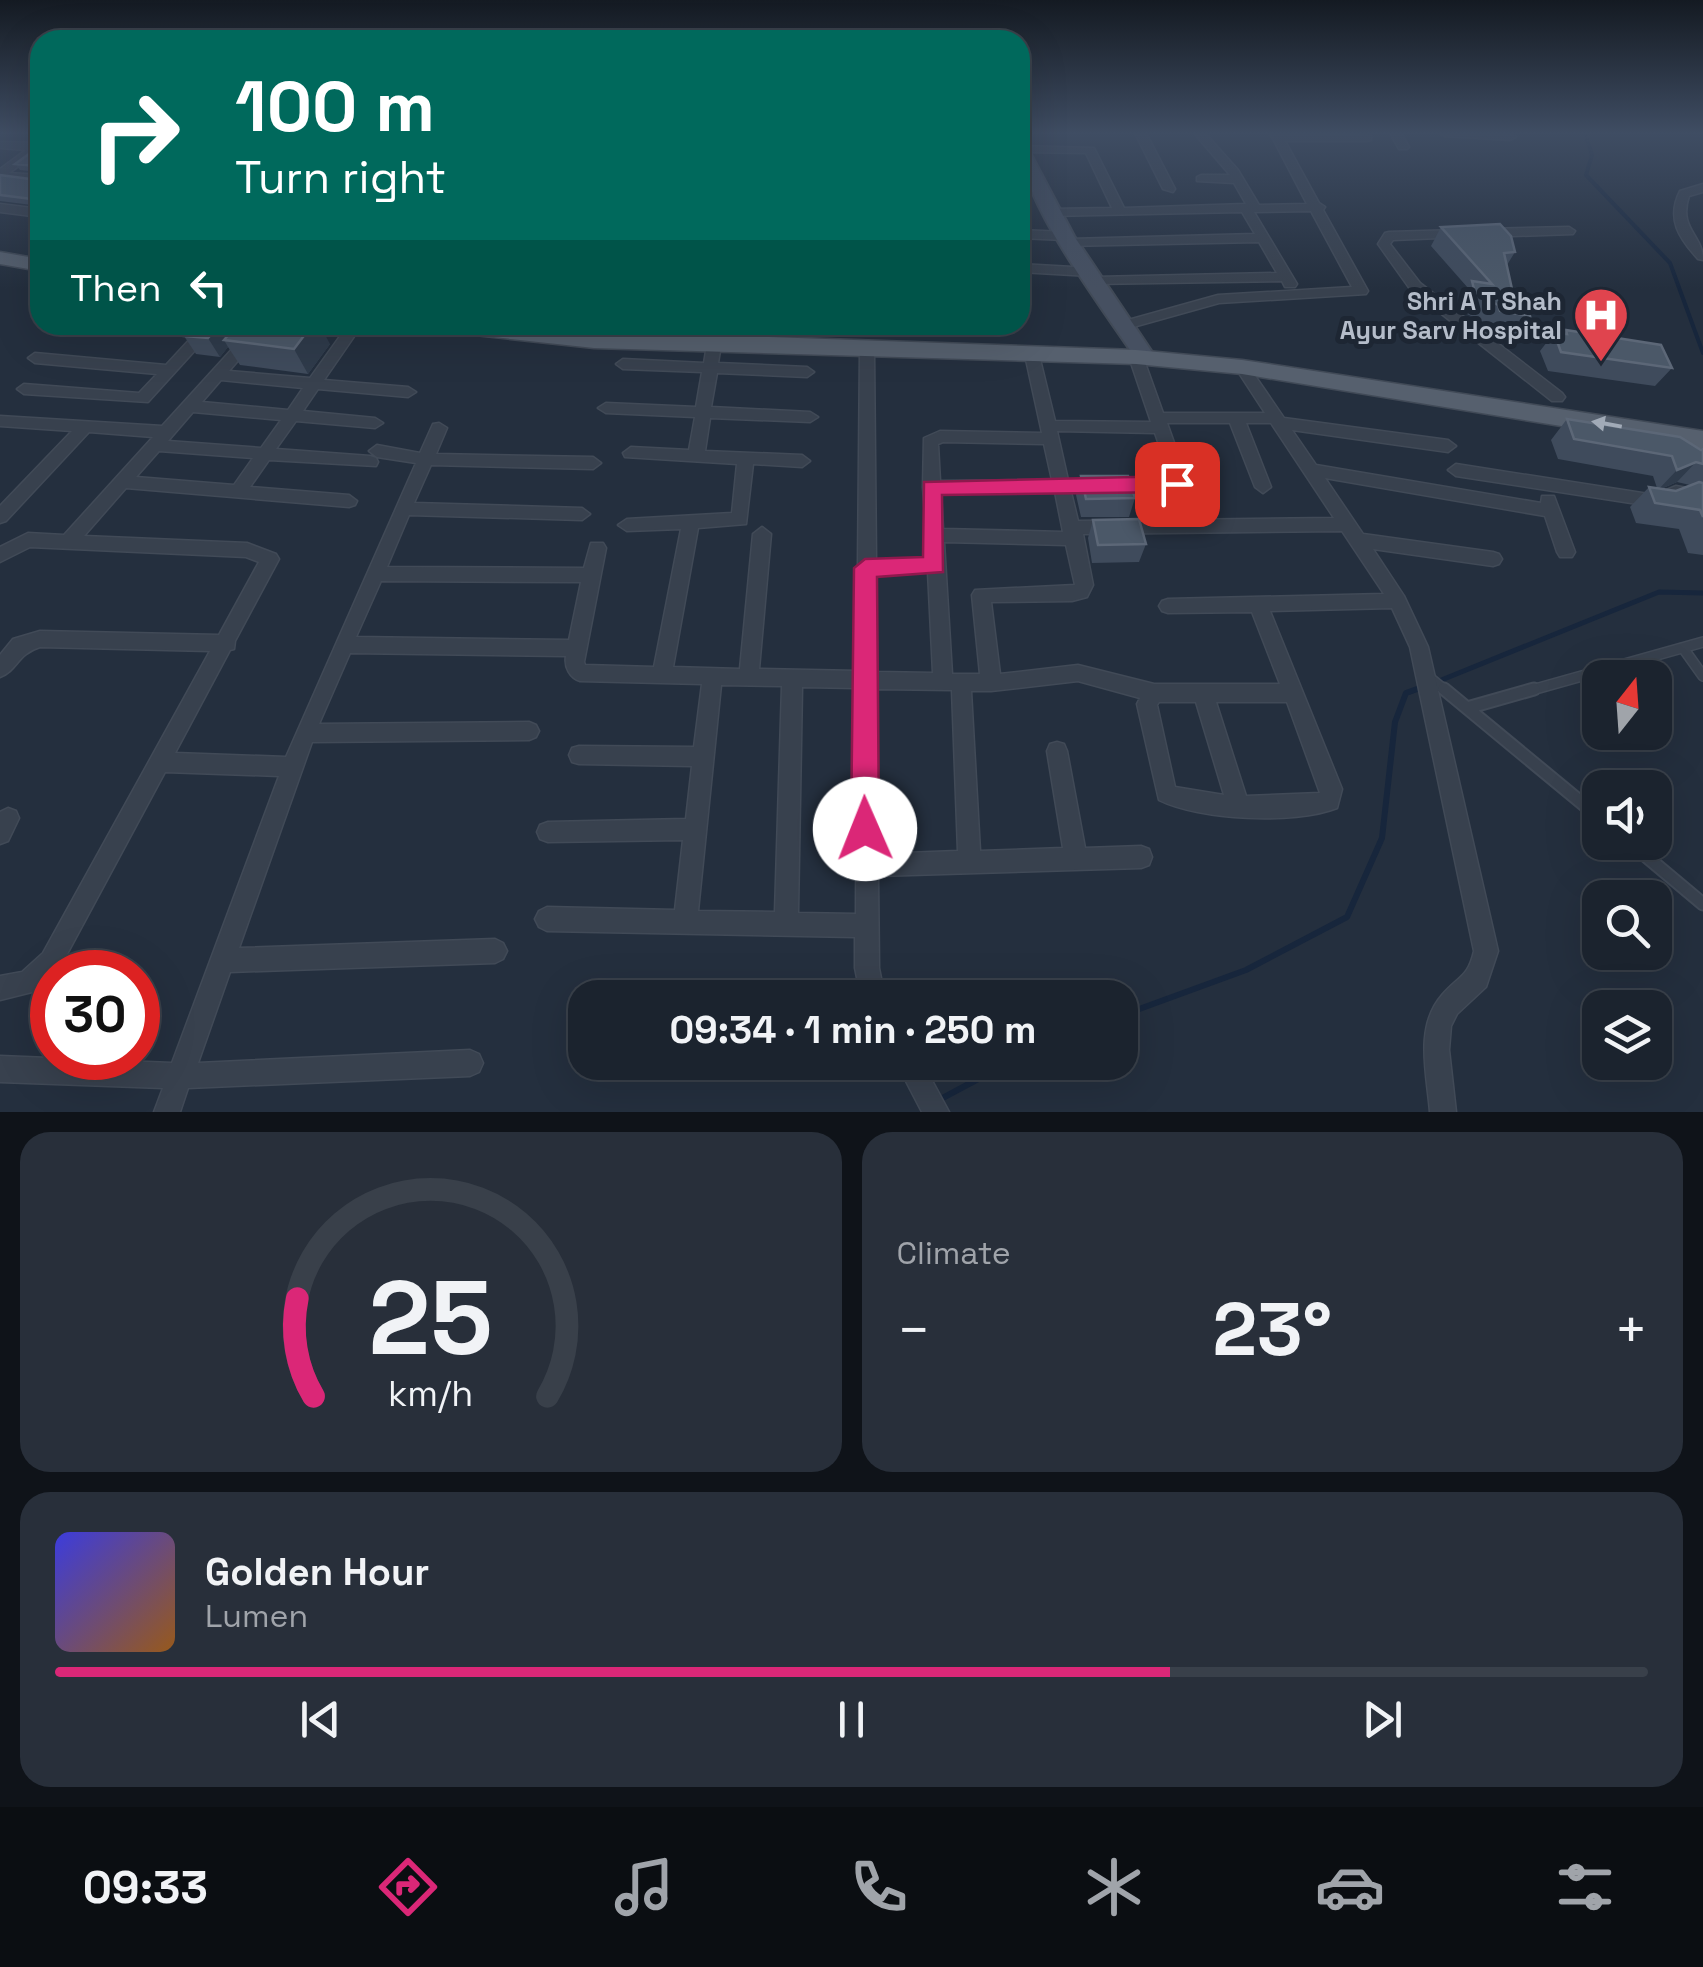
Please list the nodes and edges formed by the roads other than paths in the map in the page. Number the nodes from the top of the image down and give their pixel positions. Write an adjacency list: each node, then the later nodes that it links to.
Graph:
1 (1033, 185): 13 (main road)
2 (1107, 185): 11 (street)
3 (1167, 185): 7 (street)
4 (1241, 185): 8 (street)
5 (1306, 185): 9 (street)
6 (1703, 188): 20 (street)
7 (1169, 189)
8 (1250, 207): 9 (street); 11 (street); 16 (street)
9 (1319, 207): 26 (street)
10 (0, 208): 12 (street)
11 (1120, 211): 13 (street)
12 (30, 212)
13 (1053, 213): 18 (main road)
14 (1569, 231): 45 (street)
15 (1030, 235): 18 (street)
16 (1263, 238): 18 (street); 25 (street)
17 (0, 240): 19 (main road)
18 (1067, 240): 24 (main road)
19 (30, 245)
20 (1703, 256)
21 (0, 258): 22 (main road)
22 (30, 263)
23 (1030, 269): 24 (street)
24 (1093, 277): 25 (street); 32 (main road)
25 (1285, 277): 26 (street)
26 (1295, 293): 32 (street)
27 (202, 335): 39 (street)
28 (253, 335): 41 (street)
29 (347, 335): 42 (street)
30 (539, 335): 35 (main road)
31 (879, 335): 32 (main road)
32 (1137, 346): 34 (main road); 38 (main road); 45 (main road); 56 (street)
33 (867, 350): 34 (main road); 35 (main road); 98 (street)
34 (1032, 355): 59 (street)
35 (712, 356): 37 (street); 40 (street); 48 (street)
36 (36, 358): 39 (street)
37 (623, 364)
38 (1242, 367): 52 (street); 61 (main road, one-way to 38)
39 (171, 370): 43 (street)
40 (807, 372)
41 (216, 375): 42 (street); 46 (street)
42 (313, 384): 44 (street); 49 (street)
43 (24, 389)
44 (408, 392)
45 (1557, 397): 53 (main road)
46 (187, 406): 49 (street); 60 (street)
47 (606, 408): 48 (street)
48 (703, 412): 50 (street); 65 (street)
49 (290, 416): 55 (street); 64 (street)
50 (810, 417)
51 (1236, 418): 52 (street); 56 (street); 77 (street)
52 (1278, 420): 62 (street); 70 (street)
53 (1703, 420)
54 (1, 422): 57 (street)
55 (375, 422)
56 (1159, 423): 59 (street); 75 (street)
57 (85, 426): 60 (street); 84 (street)
58 (438, 428): 67 (street)
59 (1052, 432): 74 (street); 76 (street)
60 (158, 438): 64 (street); 72 (street)
61 (1703, 440)
62 (1448, 446)
63 (631, 453): 65 (street)
64 (264, 454): 67 (street); 78 (street)
65 (696, 456): 66 (street)
66 (746, 458): 68 (street); 85 (street)
67 (426, 459): 69 (street); 81 (street)
68 (802, 461)
69 (593, 463)
70 (1311, 470): 82 (street); 88 (street)
71 (1456, 470): 73 (street)
72 (121, 482): 78 (street); 92 (street)
73 (1543, 485): 79 (street); 82 (street)
74 (1064, 486): 75 (street); 76 (street); 91 (street)
75 (1156, 486): 87 (street)
76 (931, 487): 90 (street)
77 (1263, 487)
78 (238, 492): 80 (street)
79 (1703, 496)
80 (349, 501)
81 (404, 509): 83 (street); 99 (street)
82 (1552, 511): 94 (street)
83 (582, 514)
84 (0, 517)
85 (690, 524): 86 (street); 110 (street)
86 (627, 526)
87 (1169, 526): 88 (street); 91 (street)
88 (1352, 532): 96 (street); 101 (street)
89 (762, 534): 114 (street)
90 (933, 534): 91 (street); 97 (street)
91 (1075, 534): 118 (street)
92 (70, 540): 95 (street); 105 (street)
93 (596, 548): 100 (street)
94 (1566, 552)
95 (0, 555)
96 (1493, 559)
97 (935, 565): 98 (street); 117 (street)
98 (865, 568): 116 (street)
99 (375, 574): 100 (street); 106 (street)
100 (592, 575): 107 (street)
101 (1398, 601): 102 (street); 111 (street)
102 (1258, 604): 103 (street); 121 (street)
103 (1168, 606)
104 (1703, 642): 108 (lane)
105 (226, 643): 109 (street); 128 (street)
106 (344, 646): 107 (street); 124 (street)
107 (576, 648): 110 (street)
108 (1683, 648): 112 (lane); 122 (lane)
109 (0, 669)
110 (662, 676): 113 (street)
111 (1428, 676): 122 (lane); 154 (street)
112 (1703, 676)
113 (712, 678): 114 (street); 127 (street)
114 (749, 679): 115 (street)
115 (792, 680): 116 (street); 142 (street)
116 (864, 683): 117 (street); 138 (street)
117 (952, 683): 118 (street); 137 (street)
118 (991, 683): 119 (street)
119 (1154, 693): 120 (street); 131 (street)
120 (1204, 693): 121 (street); 131 (street)
121 (1293, 693): 131 (street)
122 (1467, 708): 130 (lane)
123 (529, 731): 124 (street)
124 (306, 732): 129 (street)
125 (1057, 751): 135 (street)
126 (579, 755): 127 (street)
127 (703, 758): 132 (street)
128 (160, 762): 129 (street); 147 (street)
129 (293, 766): 145 (street)
130 (1582, 803)
131 (1238, 804)
132 (695, 829): 133 (street); 141 (street)
133 (548, 832)
134 (1141, 857): 135 (street)
135 (1076, 860): 137 (street)
136 (1650, 860): 139 (lane)
137 (970, 862): 138 (street)
138 (866, 865): 143 (street)
139 (1703, 904)
140 (547, 918): 141 (street)
141 (685, 922): 142 (street)
142 (786, 924): 143 (street)
143 (866, 926): 146 (street)
144 (495, 951): 145 (street)
145 (222, 960): 150 (street)
146 (871, 980)
147 (0, 988)
148 (470, 1063): 150 (street)
149 (0, 1069): 150 (street)
150 (180, 1076): 152 (street)
151 (918, 1080): 153 (street)
152 (167, 1112)
153 (936, 1112)
154 (1443, 1112)

